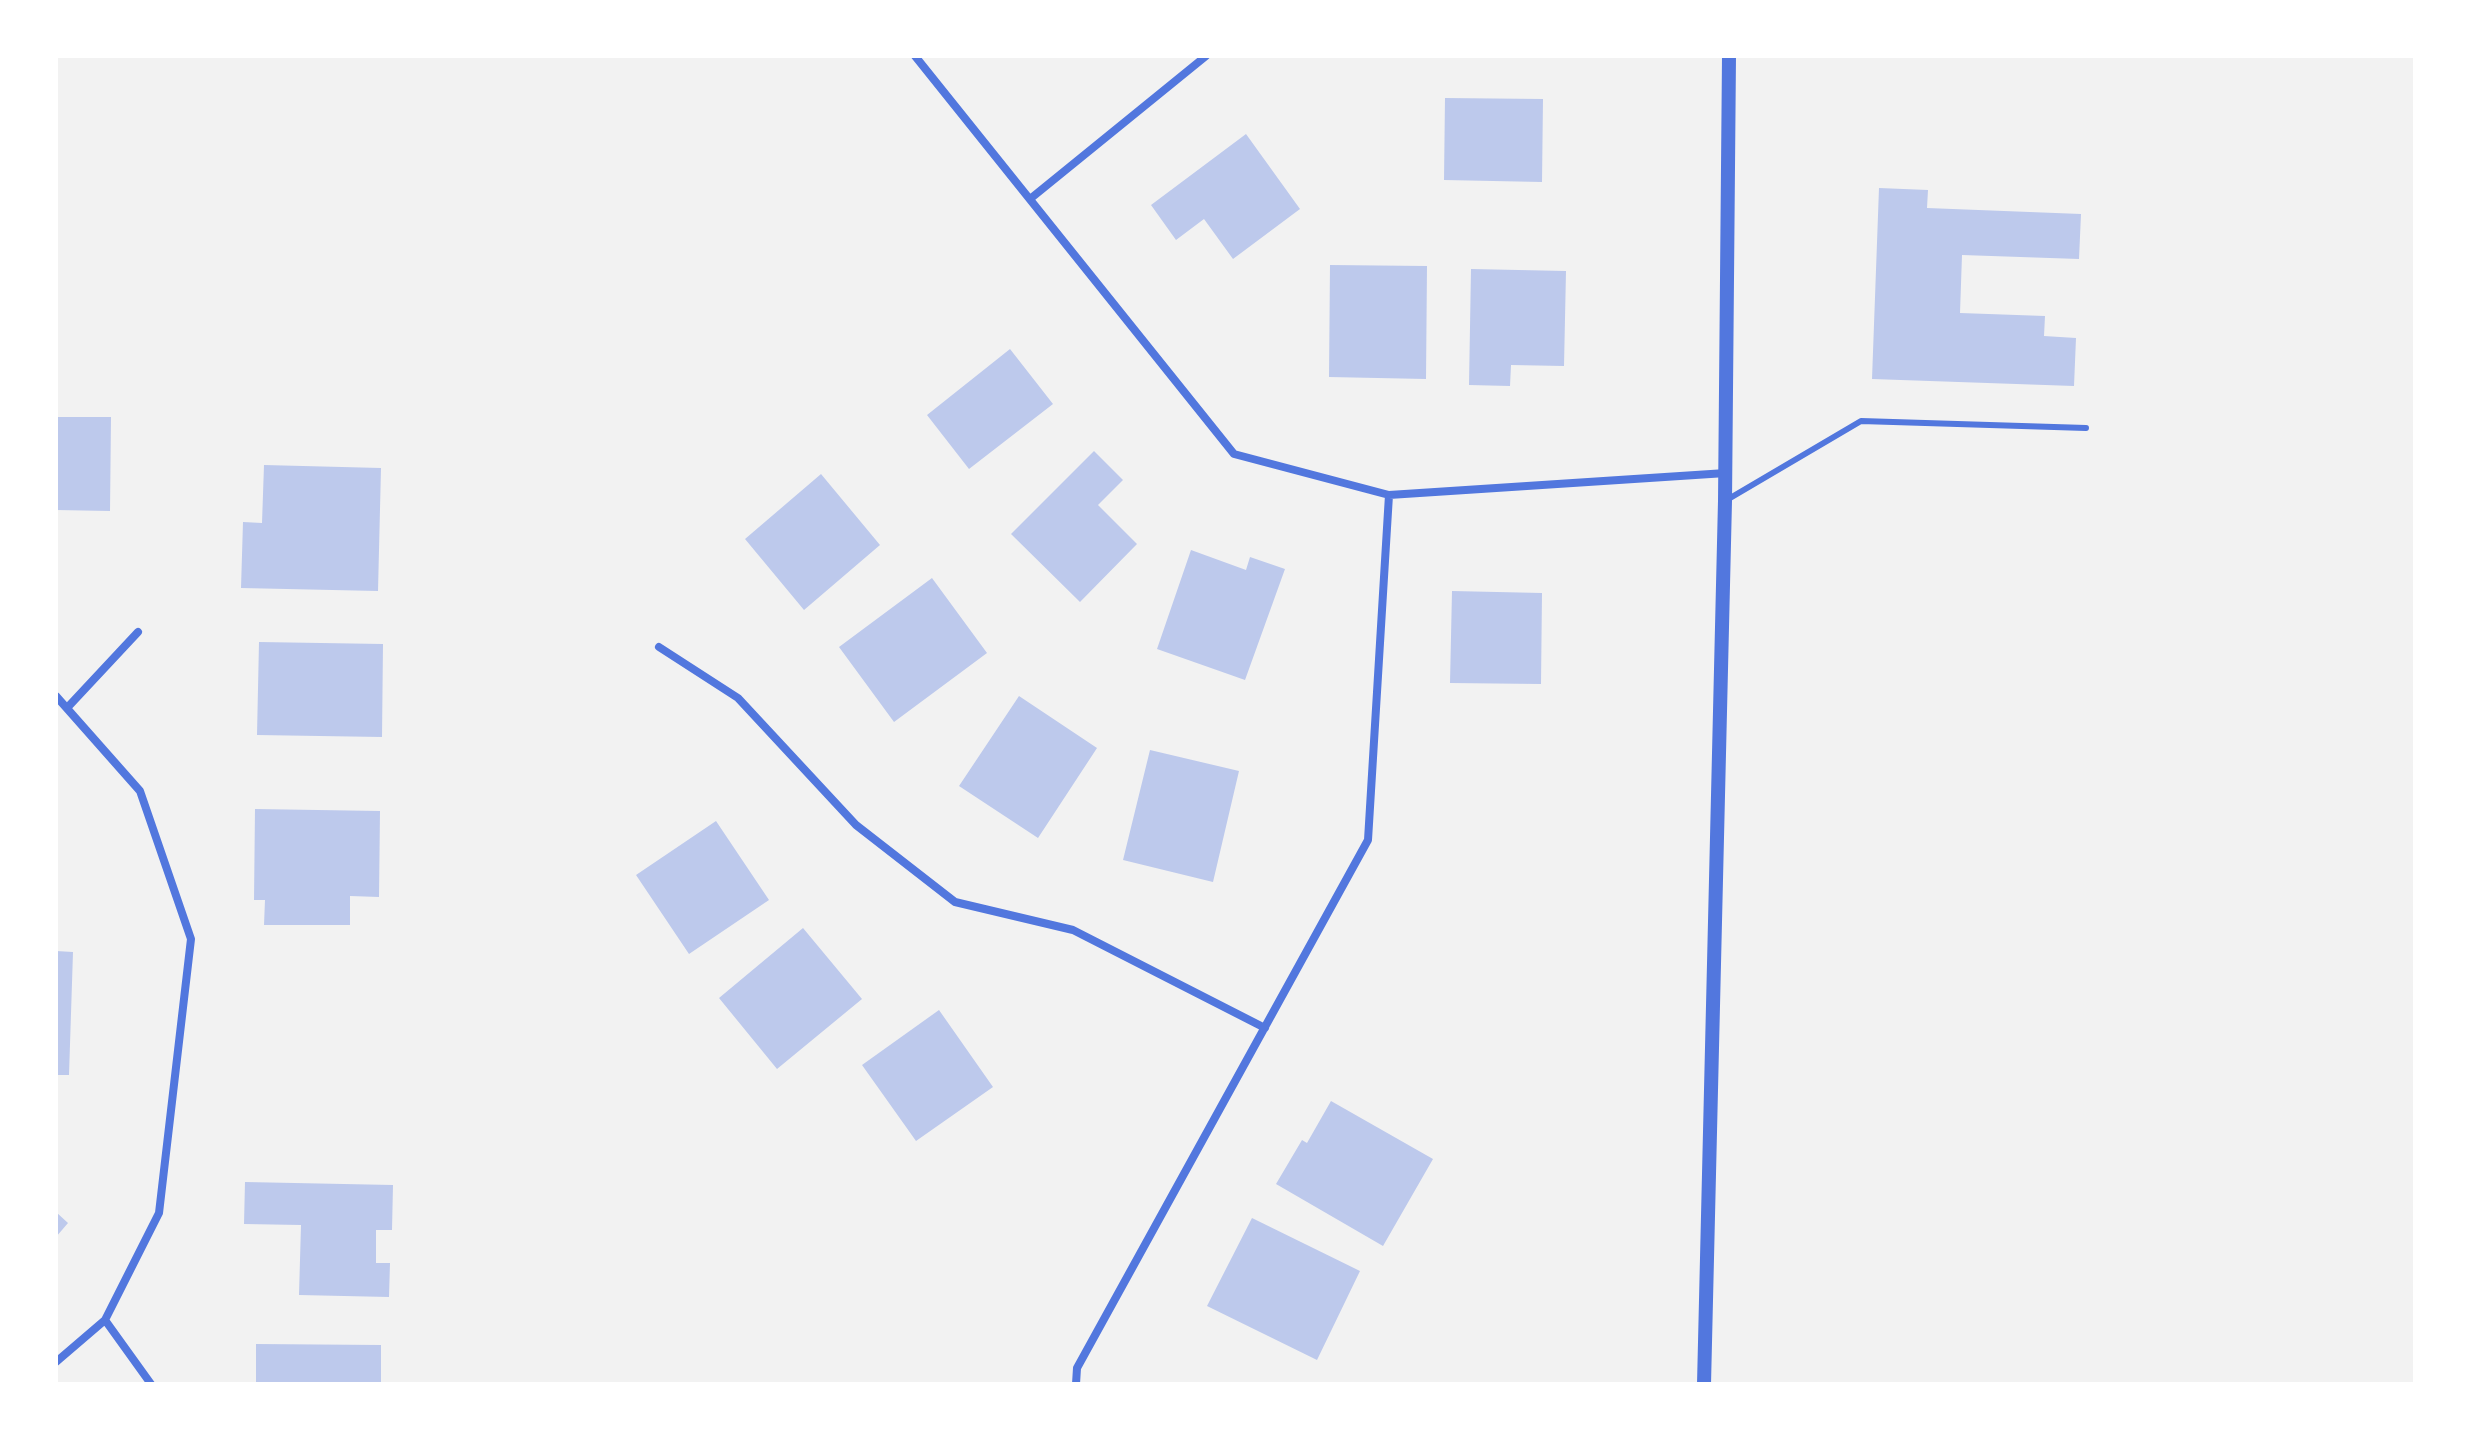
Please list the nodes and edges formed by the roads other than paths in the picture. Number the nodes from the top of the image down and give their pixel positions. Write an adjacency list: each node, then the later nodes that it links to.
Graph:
1 (915, 56): 4 (street)
2 (1206, 56): 4 (street)
3 (1729, 56): 6 (street)
4 (1030, 199): 7 (street)
5 (2086, 428): 8 (lane)
6 (1726, 473): 7 (street); 8 (street)
7 (1389, 495): 13 (street)
8 (1725, 501): 18 (street)
9 (138, 632): 12 (street)
10 (659, 647): 13 (street)
11 (56, 696): 12 (street)
12 (67, 708): 14 (street)
13 (1265, 1028): 17 (street)
14 (105, 1320): 15 (street); 16 (street)
15 (56, 1362)
16 (151, 1384)
17 (1076, 1384)
18 (1704, 1384)

